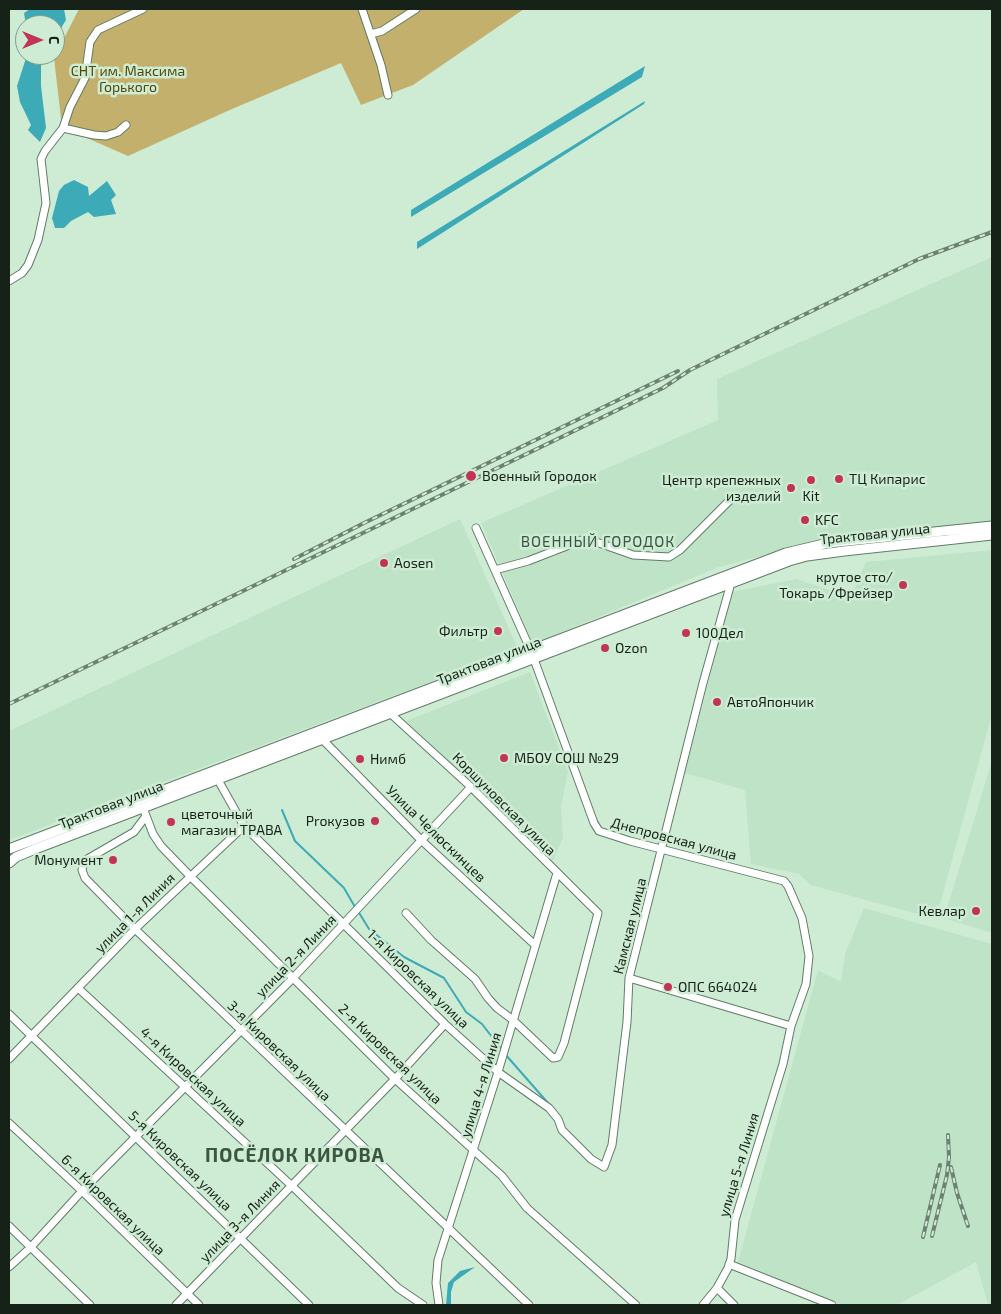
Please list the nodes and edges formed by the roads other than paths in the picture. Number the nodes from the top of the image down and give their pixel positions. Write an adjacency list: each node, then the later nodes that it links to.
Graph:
1 (143, 9): 7 (street)
2 (362, 9): 4 (street)
3 (416, 9): 4 (street)
4 (371, 34): 5 (street)
5 (388, 95)
6 (126, 125): 7 (street)
7 (63, 128): 8 (street)
8 (9, 281)
9 (733, 497): 14 (street)
10 (992, 526): 12 (main road, Трактовая улица)
11 (476, 528): 14 (street)
12 (982, 532): 13 (main road, Трактовая улица); 15 (main road, Трактовая улица); 16 (main road, Трактовая улица)
13 (992, 535)
14 (495, 570): 16 (street)
15 (731, 583): 16 (main road, Трактовая улица); 24 (street, Камская улица)
16 (532, 655): 17 (main road, Трактовая улица); 24 (street, Днепровская улица); 25 (main road, Трактовая улица)
17 (391, 714): 18 (main road, Трактовая улица); 20 (street, Коршуновская улица)
18 (323, 740): 19 (main road, Трактовая улица); 23 (street, Улица Челюскинцев)
19 (218, 780): 21 (main road, Трактовая улица); 22 (street)
20 (471, 787): 23 (street, улица 2-я Линия); 27 (street, Коршуновская улица)
21 (144, 812): 26 (main road, Трактовая улица); 28 (street, 2-я Кировская улица); 32 (street, 3-я Кировская улица)
22 (244, 826): 28 (street, улица 1-я Линия); 31 (street, 1-я Кировская улица)
23 (422, 840): 31 (street, улица 2-я Линия); 33 (street, Улица Челюскинцев)
24 (662, 849): 29 (street, Днепровская улица); 35 (street, Камская улица)
25 (9, 850)
26 (9, 863)
27 (557, 873): 33 (street, улица 4-я Линия); 38 (street, Коршуновская улица)
28 (190, 876): 32 (street, улица 1-я Линия); 34 (street, 2-я Кировская улица)
29 (784, 881): 40 (street, улица 5-я Линия)
30 (406, 913): 38 (street)
31 (344, 924): 34 (street, улица 2-я Линия); 39 (street, 1-я Кировская улица)
32 (135, 929): 36 (street, улица 1-я Линия); 41 (street, 3-я Кировская улица)
33 (535, 945): 38 (street, улица 4-я Линия)
34 (294, 977): 41 (street, улица 2-я Линия); 45 (street, 2-я Кировская улица)
35 (629, 978): 40 (street); 44 (street, Камская улица)
36 (78, 988): 42 (street, улица 1-я Линия); 46 (street, 4-я Кировская улица)
37 (9, 1014): 42 (street, 5-я Кировская улица)
38 (514, 1020): 44 (street, улица 4-я Линия)
39 (445, 1024): 44 (street, 1-я Кировская улица); 45 (street, улица 3-я Линия)
40 (791, 1026): 57 (street, улица 5-я Линия)
41 (240, 1031): 46 (street, улица 2-я Линия); 48 (street, 3-я Кировская улица)
42 (32, 1036): 43 (street, улица 1-я Линия); 49 (street, 5-я Кировская улица)
43 (9, 1059)
44 (498, 1072): 50 (street, улица 4-я Линия)
45 (395, 1079): 48 (street, улица 3-я Линия); 50 (street, 2-я Кировская улица)
46 (185, 1087): 49 (street, улица 2-я Линия); 51 (street, 4-я Кировская улица)
47 (9, 1122): 52 (street, 6-я Кировская улица)
48 (345, 1130): 51 (street, улица 3-я Линия); 54 (street, 3-я Кировская улица)
49 (138, 1137): 52 (street, улица 2-я Линия); 55 (street, 5-я Кировская улица)
50 (473, 1151): 54 (street, улица 4-я Линия); 68 (street, 2-я Кировская улица)
51 (292, 1186): 55 (street, улица 3-я Линия); 65 (street, 4-я Кировская улица)
52 (82, 1191): 56 (street, улица 2-я Линия); 60 (street, 6-я Кировская улица)
53 (9, 1226): 56 (street)
54 (448, 1230): 66 (street, улица 4-я Линия); 67 (street, 3-я Кировская улица)
55 (241, 1239): 60 (street, улица 3-я Линия); 64 (street, 5-я Кировская улица)
56 (31, 1247): 58 (street, улица 2-я Линия); 61 (street)
57 (730, 1264): 59 (street, улица 5-я Линия); 71 (street)
58 (9, 1267)
59 (717, 1288): 69 (street, улица 5-я Линия); 70 (street)
60 (187, 1294): 62 (street, улица 3-я Линия); 63 (street, 6-я Кировская улица)
61 (90, 1305)
62 (176, 1305)
63 (199, 1305)
64 (309, 1305)
65 (423, 1305)
66 (439, 1305)
67 (528, 1305)
68 (636, 1305)
69 (703, 1305)
70 (734, 1305)
71 (832, 1305)

